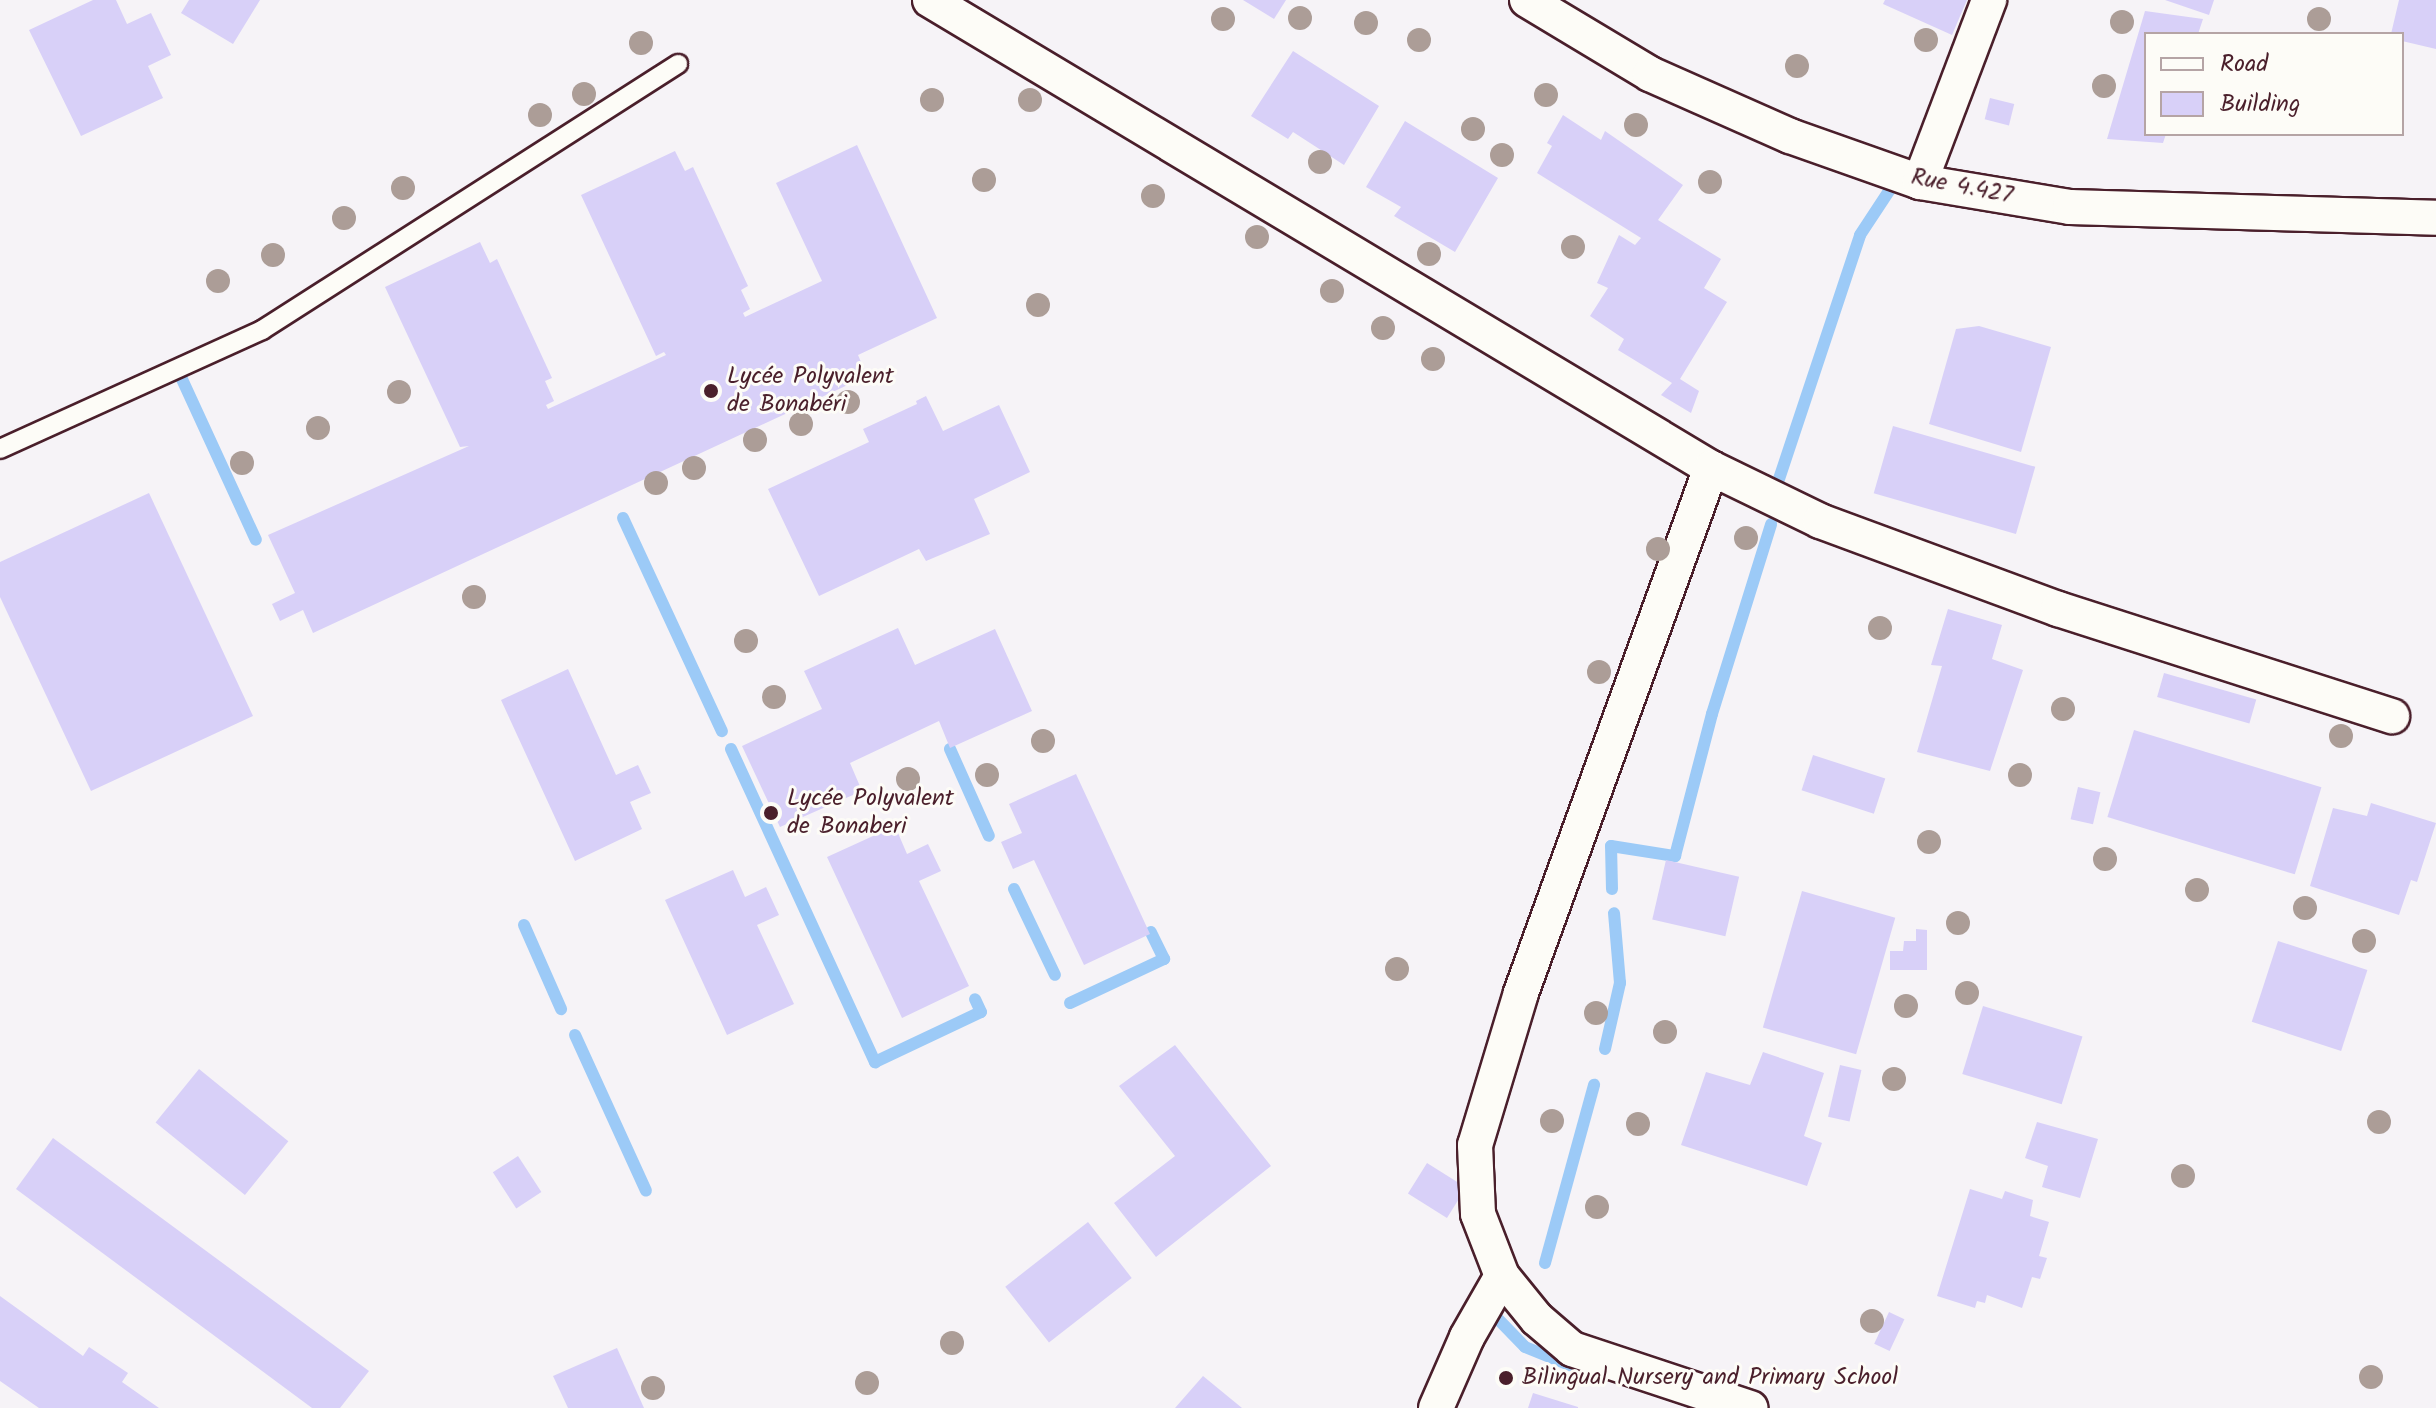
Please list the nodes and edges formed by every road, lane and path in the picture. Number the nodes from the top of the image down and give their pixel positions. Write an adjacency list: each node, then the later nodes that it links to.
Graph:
1 (930, 0): 8 (street)
2 (1527, 0): 5 (street, Rue 4.427)
3 (1989, 0): 5 (street)
4 (678, 64): 7 (lane)
5 (1920, 182): 6 (street, Rue 4.427)
6 (2436, 218)
7 (0, 449)
8 (1711, 468): 9 (street); 10 (street)
9 (2392, 716)
10 (1502, 1276): 11 (street); 12 (street)
11 (1436, 1408)
12 (1750, 1408)

